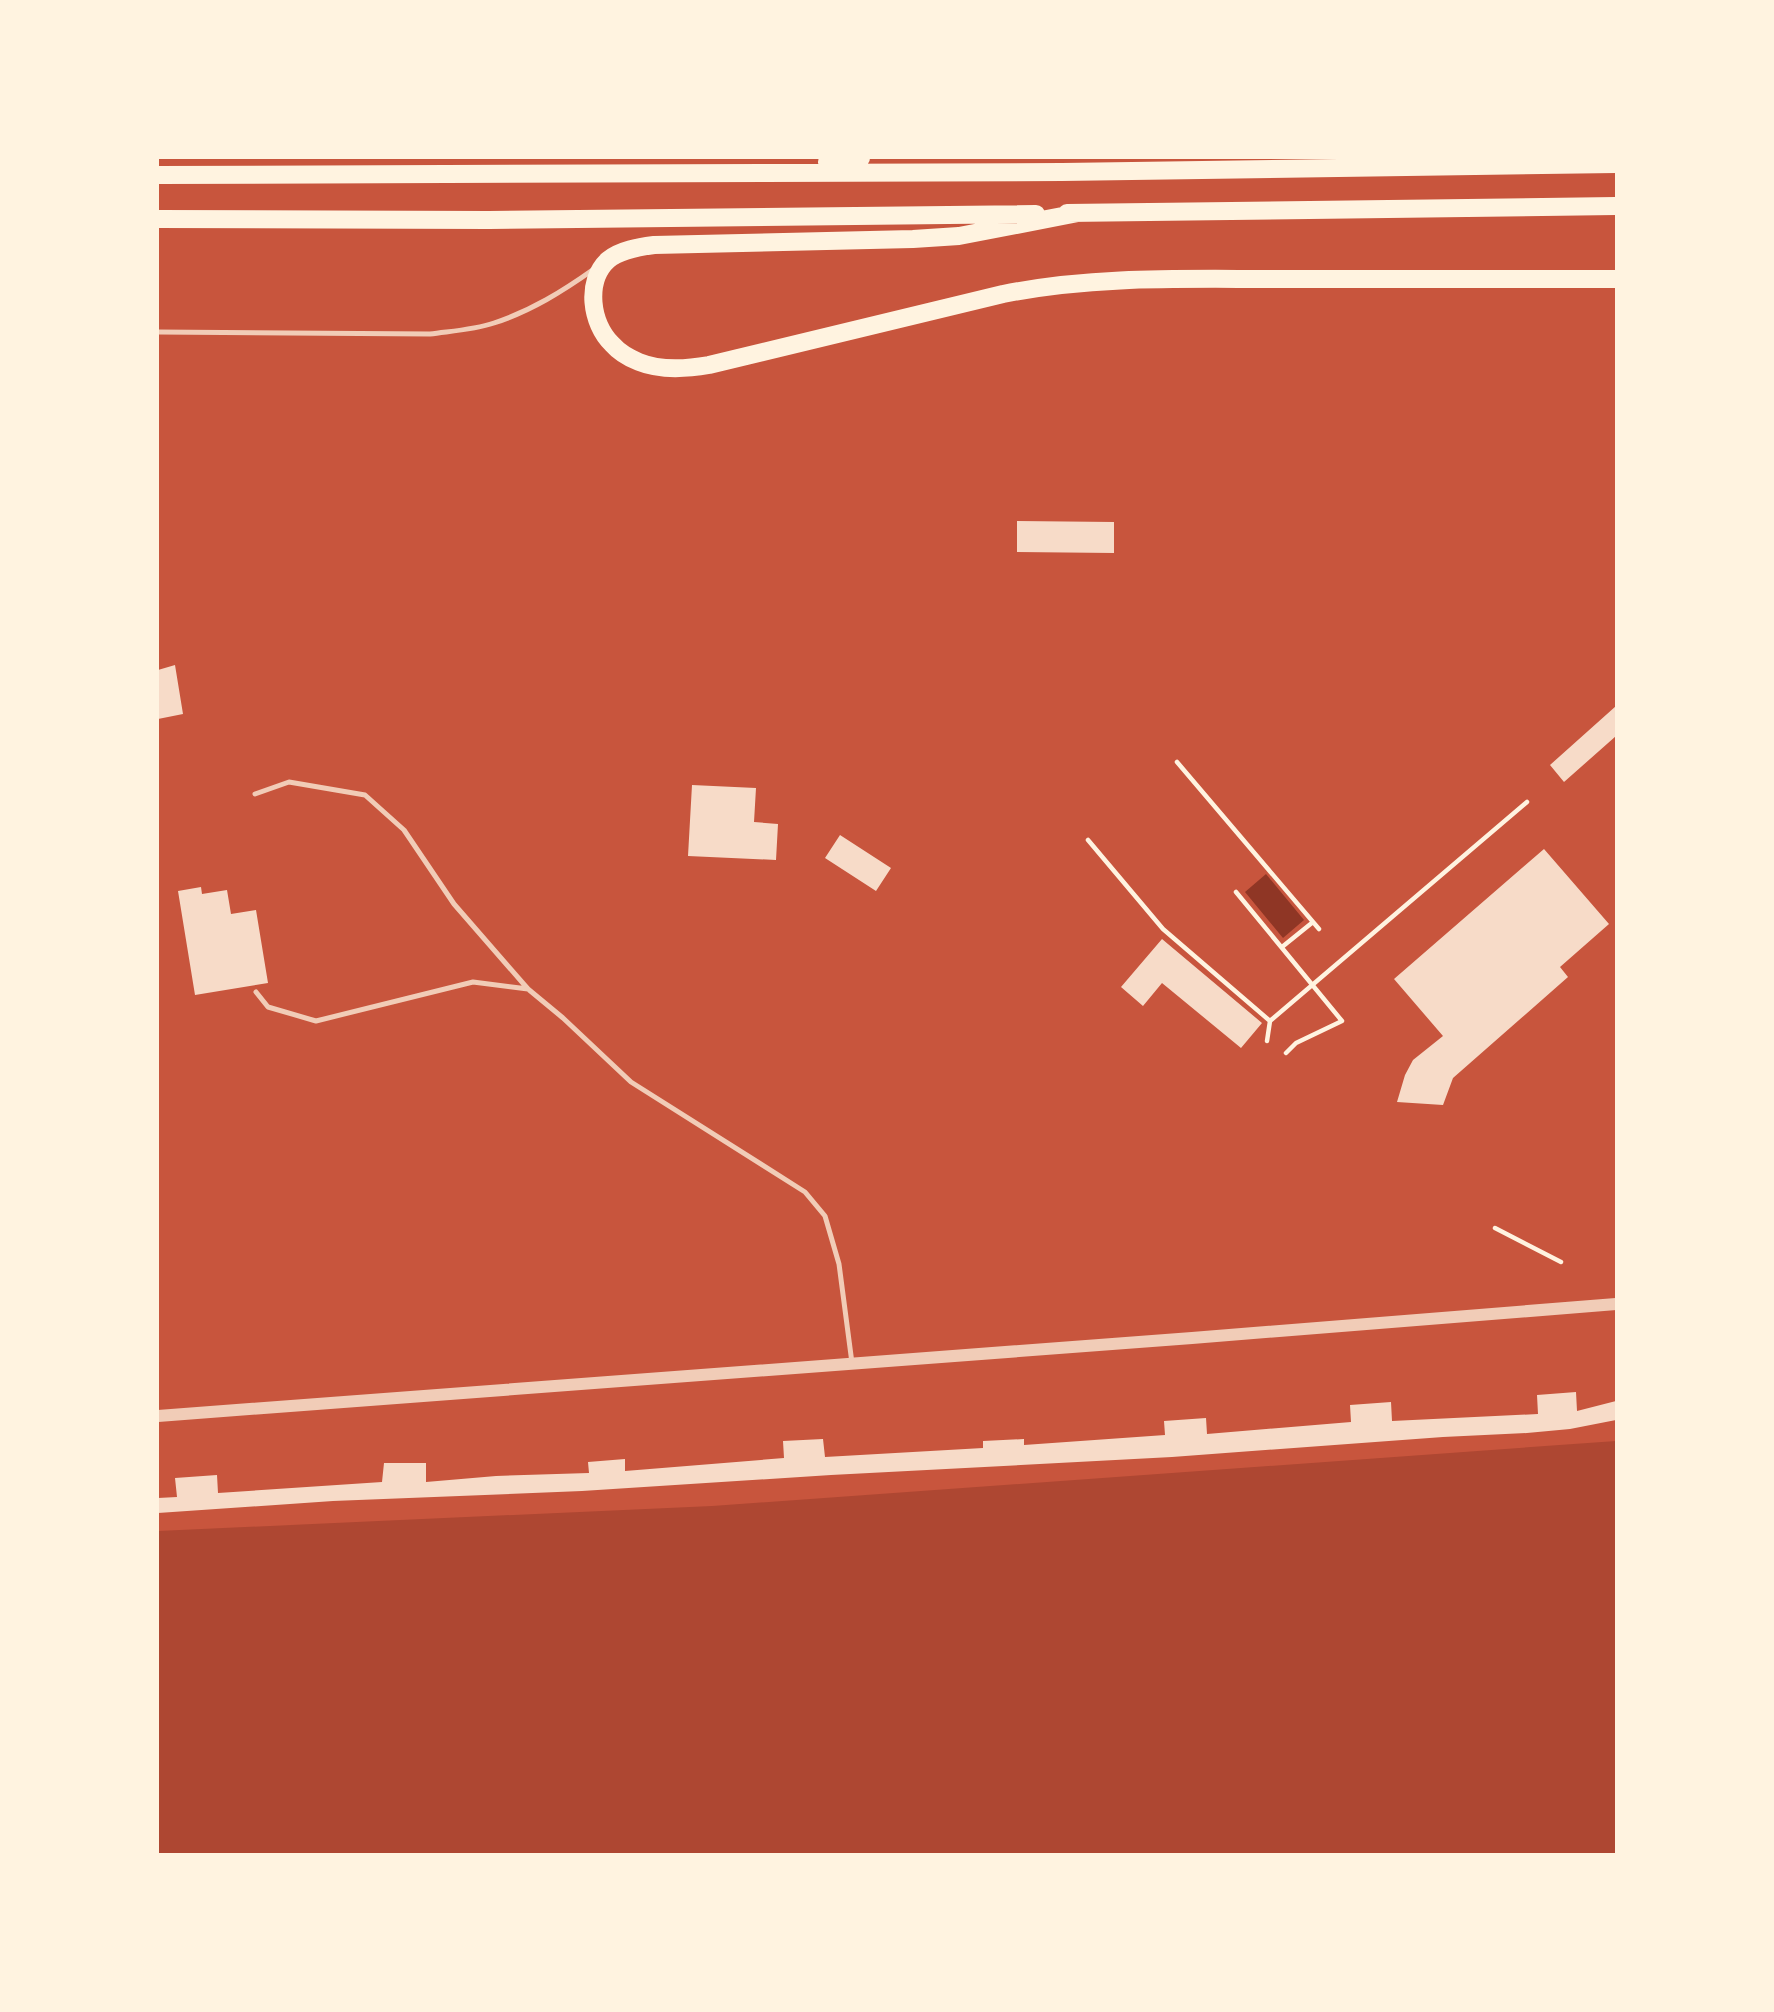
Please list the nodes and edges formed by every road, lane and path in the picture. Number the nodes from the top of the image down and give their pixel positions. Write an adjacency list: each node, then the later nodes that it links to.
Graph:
1 (861, 158): 3 (main road)
2 (1616, 164): 3 (main road)
3 (763, 171): 4 (main road)
4 (158, 175)
5 (1616, 206): 6 (main road)
6 (1078, 213): 7 (main road); 8 (main road)
7 (158, 219)
8 (609, 260): 9 (main road); 10 (lane)
9 (1616, 279)
10 (158, 332)
11 (1177, 762): 16 (path)
12 (255, 794): 20 (lane)
13 (1527, 802): 19 (path)
14 (1088, 840): 22 (path)
15 (1236, 892): 18 (path)
16 (1313, 922): 17 (path); 18 (path)
17 (1319, 929)
18 (1282, 947): 19 (path)
19 (1313, 984): 22 (path); 24 (path)
20 (528, 989): 21 (lane); 28 (lane)
21 (256, 992)
22 (1270, 1021): 23 (path)
23 (1267, 1041)
24 (1286, 1053)
25 (1495, 1228): 26 (path)
26 (1561, 1262)
27 (1616, 1304): 28 (street)
28 (852, 1363): 29 (street)
29 (158, 1416)

